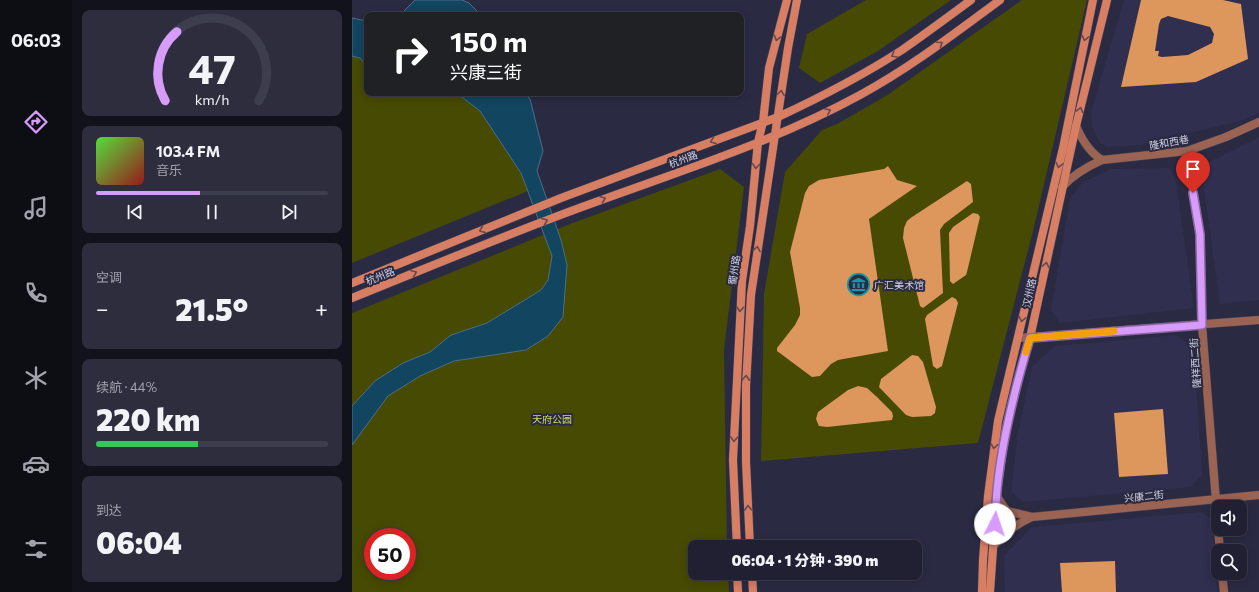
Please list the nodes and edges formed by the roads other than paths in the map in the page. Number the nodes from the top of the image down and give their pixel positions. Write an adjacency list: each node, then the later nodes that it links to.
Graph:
1 (787, 0): 8 (main road, 蜀州路, one-way to 8)
2 (797, 0): 7 (main road, 蜀州路, one-way to 2)
3 (971, 0): 7 (main road, 杭州路, one-way to 7)
4 (1000, 0): 11 (main road, 杭州路, one-way to 4)
5 (1093, 0): 20 (main road, 汉州路, one-way to 20)
6 (1107, 0): 10 (main road, 汉州路, one-way to 6)
7 (778, 117): 8 (main road, 杭州路); 11 (main road, 蜀州路)
8 (763, 122): 12 (main road, 蜀州路); 16 (main road, 杭州路, one-way to 16)
9 (1259, 122): 13 (street, 隆和西巷)
10 (1076, 126): 14 (street); 15 (main road, 汉州路)
11 (776, 134): 12 (main road, 杭州路); 27 (main road, 蜀州路, one-way to 11)
12 (758, 142): 17 (main road, 杭州路, one-way to 12); 26 (main road, 蜀州路, one-way to 26)
13 (1187, 151): 14 (street, 隆和西巷); 19 (street, 隆祥西二街)
14 (1102, 160): 15 (street, 隆和西巷)
15 (1062, 187): 21 (main road, 汉州路, one-way to 15)
16 (352, 283)
17 (352, 298)
18 (1259, 320): 19 (street)
19 (1202, 325): 21 (street); 24 (street, 隆祥西二街)
20 (1018, 338): 21 (street); 34 (main road, 汉州路, one-way to 34)
21 (1030, 338): 23 (main road, 汉州路)
22 (1259, 495): 24 (street, 兴康二街)
23 (997, 497): 25 (street); 28 (main road, 汉州路)
24 (1216, 499): 25 (street, 兴康二街)
25 (1032, 517): 28 (street)
26 (737, 540)
27 (750, 540)
28 (993, 548): 35 (main road, 汉州路)
29 (737, 580): 32 (main road)
30 (752, 580): 33 (main road)
31 (1223, 580): 36 (street)
32 (738, 592)
33 (753, 592)
34 (982, 592)
35 (990, 592)
36 (1224, 592)

